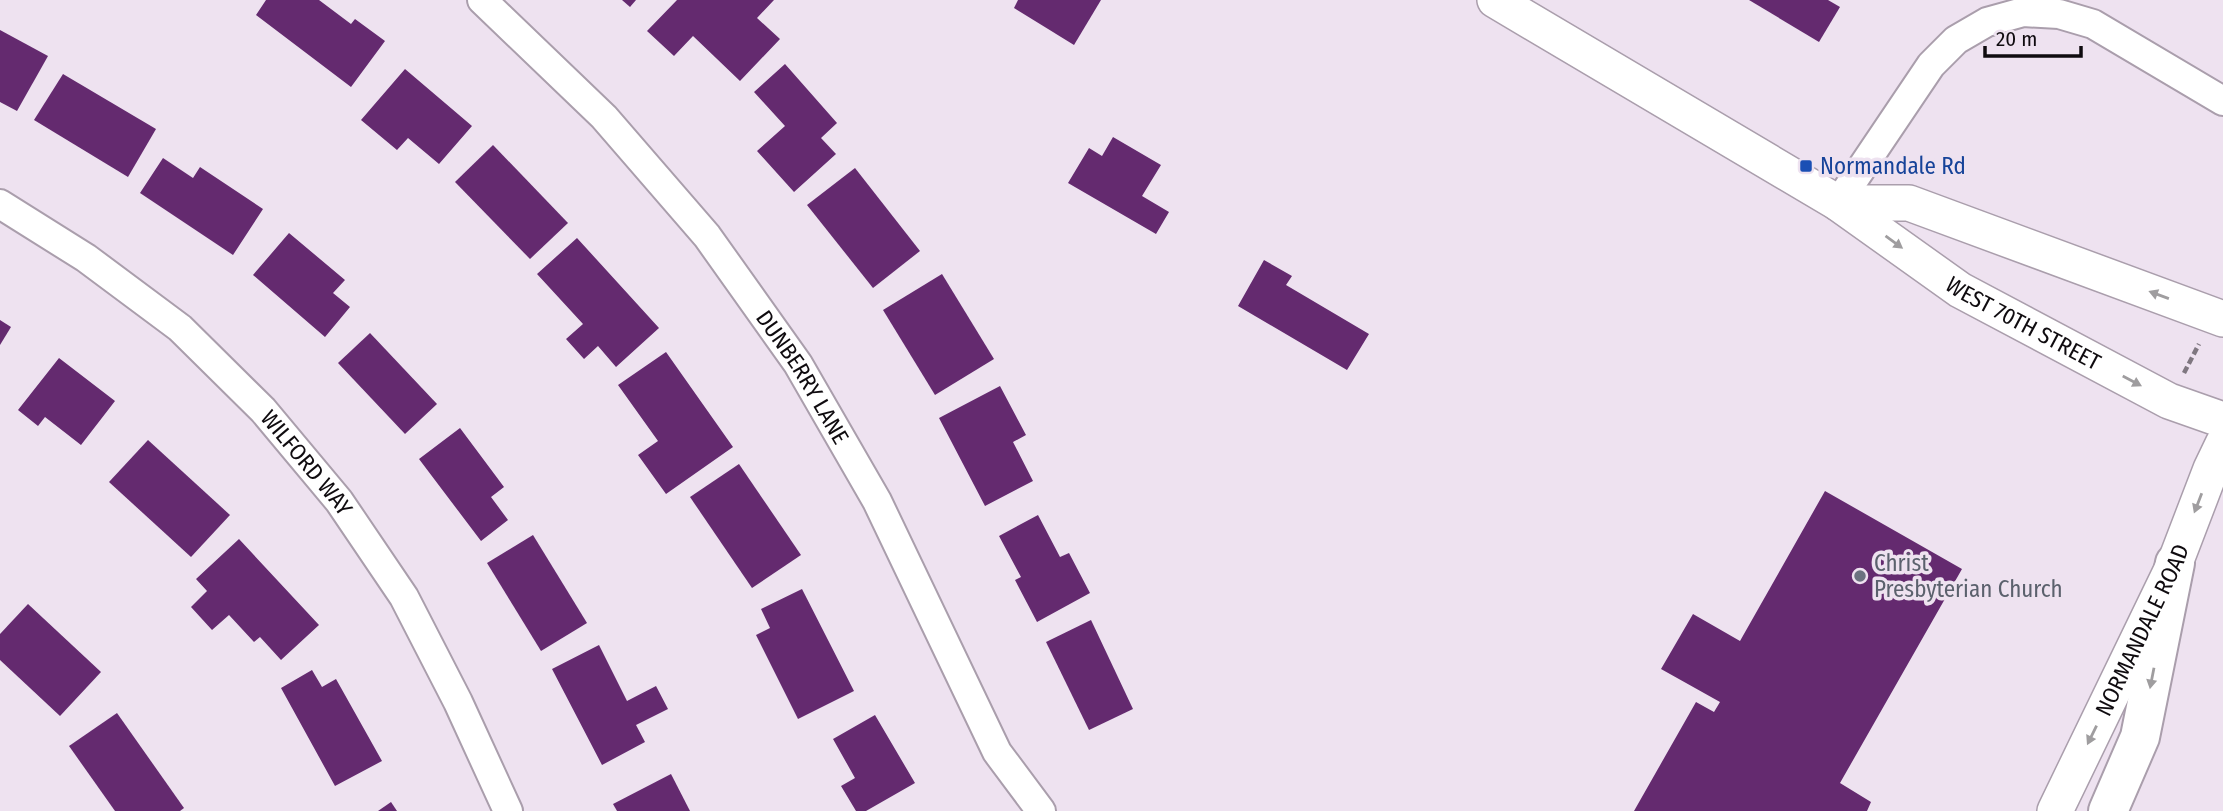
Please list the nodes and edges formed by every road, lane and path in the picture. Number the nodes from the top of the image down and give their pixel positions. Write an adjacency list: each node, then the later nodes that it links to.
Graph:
1 (482, 0): 13 (street, DUNBERRY LANE)
2 (1495, 0): 4 (street, WEST 70TH STREET)
3 (2223, 101): 4 (street)
4 (1838, 202): 6 (street, WEST 70TH STREET, one-way to 4); 9 (street, WEST 70TH STREET, one-way to 9)
5 (0, 204): 12 (street, WILFORD WAY)
6 (2223, 319)
7 (2199, 343): 8 (path)
8 (2180, 380)
9 (2223, 421)
10 (2223, 444): 11 (street, NORMANDALE ROAD, one-way to 11)
11 (2175, 563): 14 (street, NORMANDALE ROAD, one-way to 14); 15 (highway, one-way to 15)
12 (508, 811)
13 (1041, 811)
14 (2054, 811)
15 (2108, 811)

